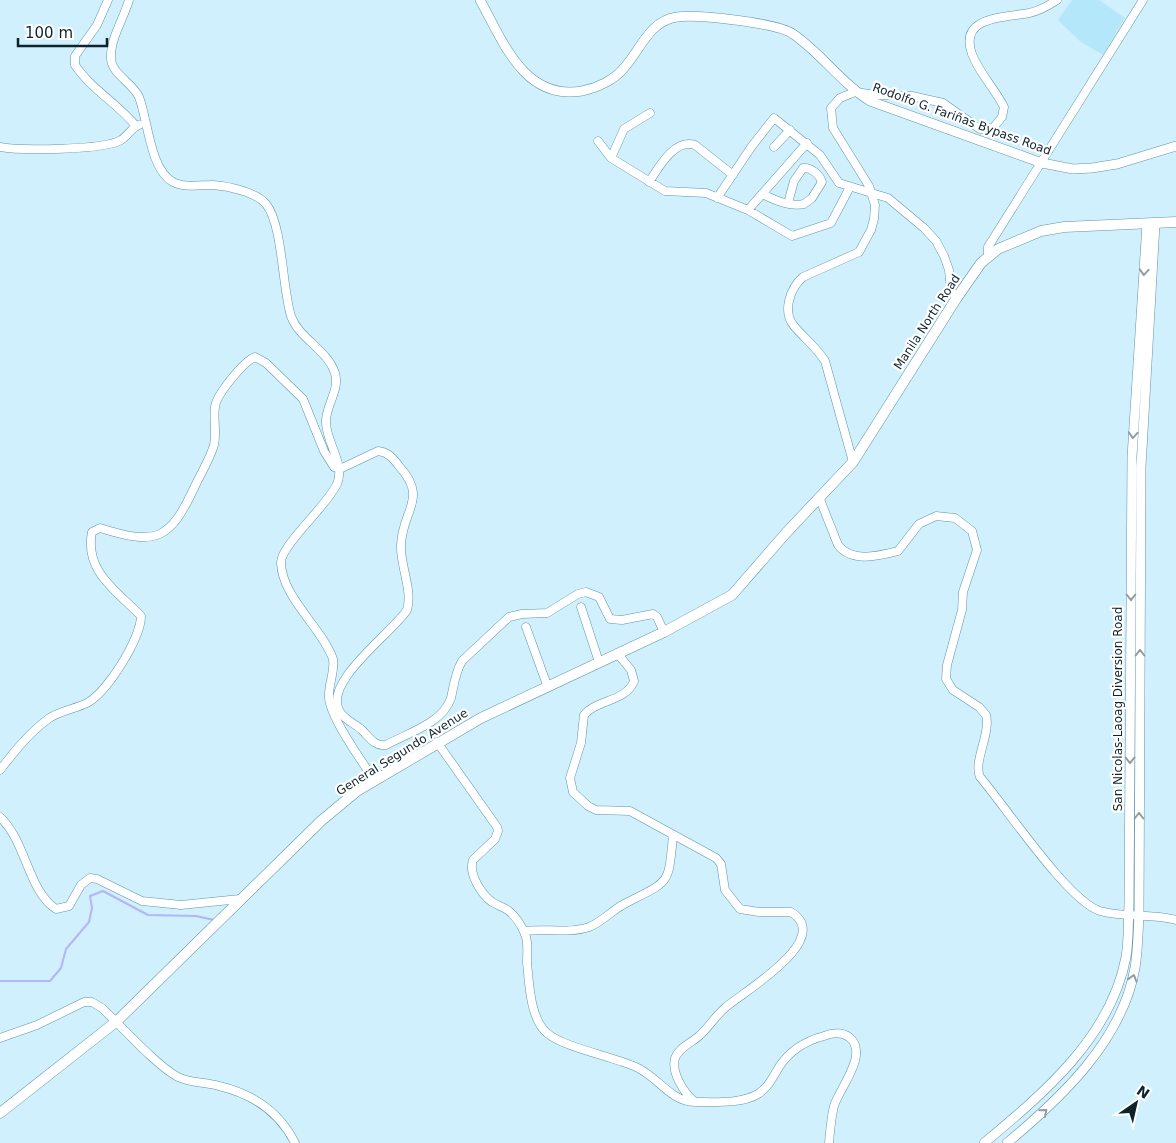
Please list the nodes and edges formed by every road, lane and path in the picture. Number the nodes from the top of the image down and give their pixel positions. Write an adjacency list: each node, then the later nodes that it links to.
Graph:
1 (108, 0): 9 (street)
2 (129, 0): 8 (street)
3 (480, 0): 6 (main road, Rodolfo G. Fariñas Bypass Road)
4 (1057, 0): 6 (street)
5 (1140, 2): 17 (street)
6 (854, 92): 17 (main road, Rodolfo G. Fariñas Bypass Road); 21 (street)
7 (650, 113): 16 (street)
8 (146, 123): 9 (street); 31 (street)
9 (136, 126): 14 (street)
10 (790, 130): 12 (street); 15 (street); 18 (street)
11 (598, 141): 16 (street)
12 (807, 143): 20 (street); 22 (street)
13 (1176, 146): 17 (main road, Rodolfo G. Fariñas Bypass Road)
14 (0, 147)
15 (774, 147)
16 (611, 158): 19 (street)
17 (1042, 163): 28 (street)
18 (733, 175): 19 (street); 23 (street)
19 (649, 182): 23 (street)
20 (850, 187): 21 (street); 25 (street)
21 (871, 192): 29 (street); 30 (street)
22 (762, 194): 24 (street); 25 (street)
23 (718, 198): 25 (street)
24 (788, 204): 24 (street)
25 (748, 210)
26 (1176, 222): 27 (highway, Manila North Road)
27 (1151, 224): 28 (highway, Manila North Road); 46 (main road, San Nicolas-Laoag Diversion Road, one-way to 46); 47 (main road, San Nicolas-Laoag Diversion Road, one-way to 27)
28 (988, 255): 29 (highway, Manila North Road)
29 (956, 299): 30 (highway, Manila North Road)
30 (853, 462): 32 (highway, Manila North Road)
31 (338, 468): 36 (street); 41 (street); 42 (street)
32 (819, 498): 33 (highway, Manila North Road); 46 (street)
33 (768, 554): 36 (highway, General Segundo Avenue)
34 (581, 607): 38 (street)
35 (526, 627): 39 (street)
36 (664, 632): 37 (highway, General Segundo Avenue)
37 (617, 653): 38 (highway, General Segundo Avenue); 44 (street)
38 (599, 662): 39 (highway, General Segundo Avenue)
39 (547, 686): 40 (highway, General Segundo Avenue)
40 (437, 742): 42 (highway, General Segundo Avenue); 49 (street)
41 (0, 770)
42 (374, 780): 45 (highway, General Segundo Avenue)
43 (0, 817): 45 (street)
44 (673, 836): 49 (street); 52 (street)
45 (240, 899): 50 (highway, General Segundo Avenue)
46 (1128, 914): 47 (street); 56 (main road, San Nicolas-Laoag Diversion Road)
47 (1138, 914): 48 (street); 57 (main road, San Nicolas-Laoag Diversion Road, one-way to 47)
48 (1176, 920)
49 (524, 931): 52 (street)
50 (116, 1021): 51 (street); 53 (highway, General Segundo Avenue); 54 (street)
51 (0, 1038)
52 (695, 1102): 55 (street)
53 (0, 1113)
54 (295, 1143)
55 (828, 1143)
56 (984, 1143)
57 (1007, 1143)

